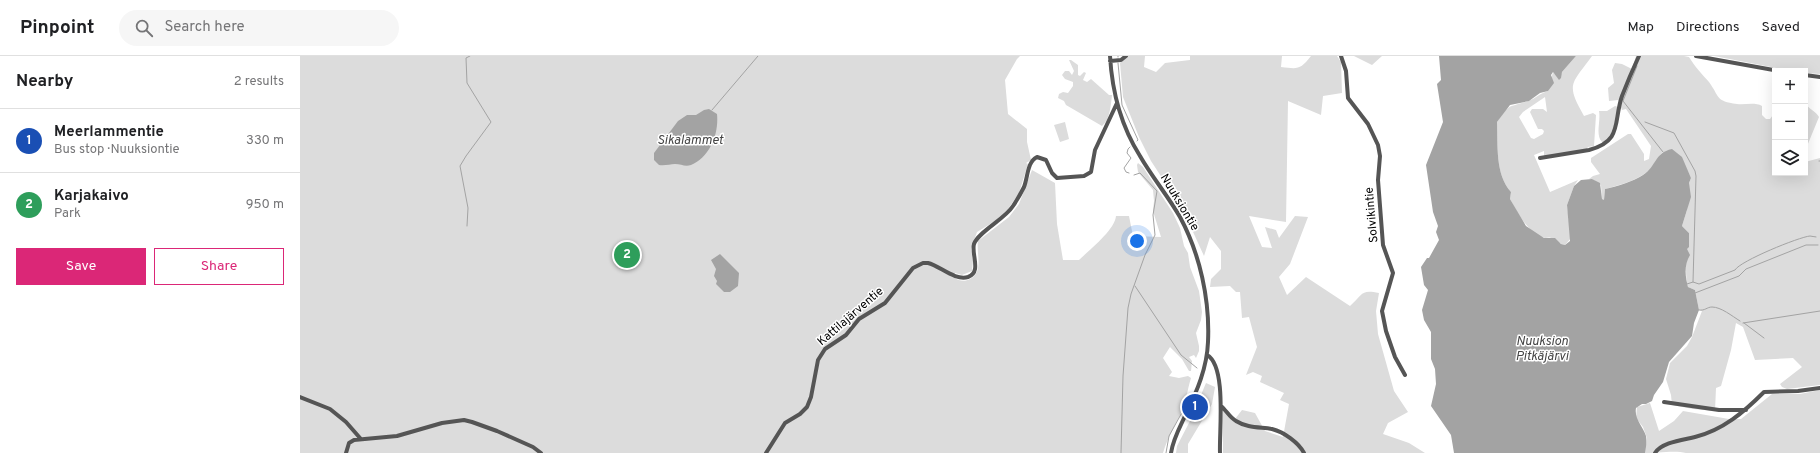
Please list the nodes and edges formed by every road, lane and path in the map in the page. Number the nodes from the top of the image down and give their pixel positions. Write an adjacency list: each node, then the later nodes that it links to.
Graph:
1 (1110, 56): 6 (street, Nuuksiontie)
2 (1126, 56): 6 (street)
3 (1341, 56): 13 (street, Solvikintie)
4 (1639, 56): 11 (street)
5 (1696, 56): 7 (street)
6 (1110, 61): 10 (street, Nuuksiontie)
7 (1772, 70)
8 (1808, 75): 9 (street)
9 (1820, 77)
10 (1117, 102): 12 (street, Nuuksiontie); 22 (street, Kattilajärventie)
11 (1540, 158)
12 (1207, 355): 17 (street); 23 (street, Nuuksiontie)
13 (1405, 375)
14 (1820, 388): 18 (street)
15 (300, 397): 19 (street)
16 (1664, 402): 18 (street)
17 (1221, 406): 24 (street); 25 (street)
18 (1747, 410): 26 (street)
19 (360, 438): 20 (street); 21 (street)
20 (346, 453)
21 (541, 453)
22 (766, 453)
23 (1171, 453)
24 (1220, 453)
25 (1304, 453)
26 (1655, 453)

